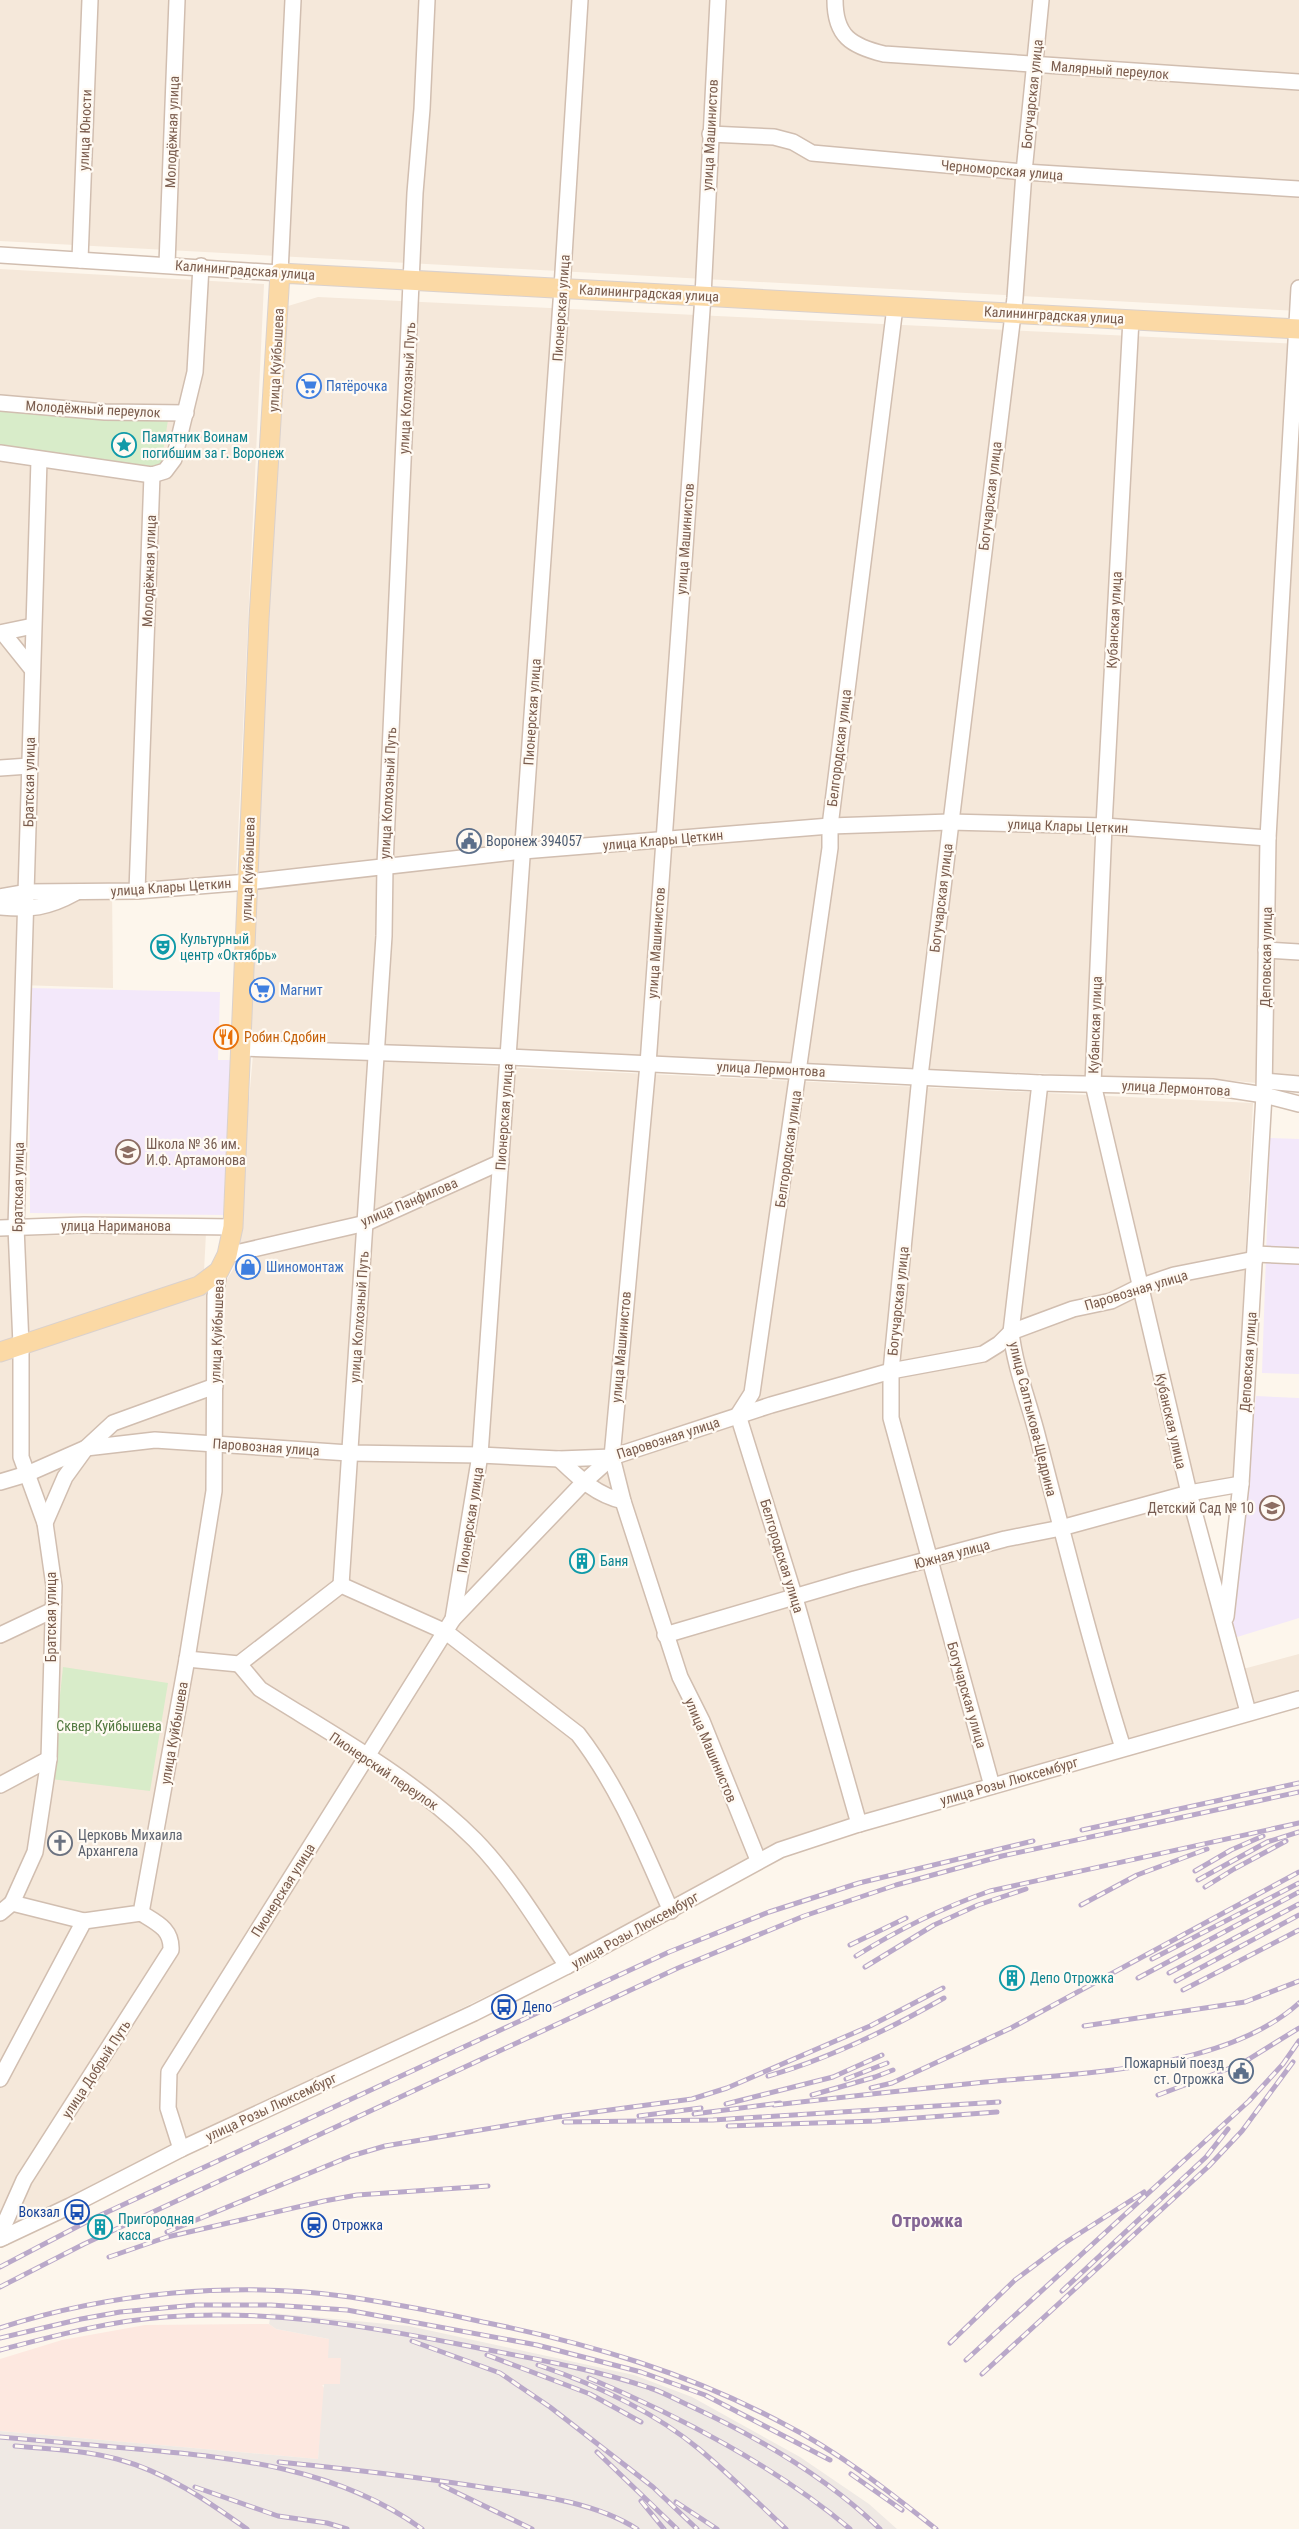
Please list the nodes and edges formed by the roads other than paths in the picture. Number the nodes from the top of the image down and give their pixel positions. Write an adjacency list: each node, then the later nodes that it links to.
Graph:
1 (90, 0): 15 (street, улица Юности)
2 (177, 0): 16 (street, Молодёжная улица)
3 (293, 0): 18 (street, улица Куйбышева)
4 (427, 0): 19 (street, улица Колхозный Путь)
5 (580, 0): 20 (street, Пионерская улица)
6 (718, 0): 11 (street, улица Машинистов)
7 (835, 0): 9 (street, Малярный переулок)
8 (1041, 0): 9 (street, Богучарская улица)
9 (1035, 66): 10 (street, Малярный переулок); 12 (street, Богучарская улица)
10 (1299, 82)
11 (710, 134): 12 (street, Черноморская улица); 22 (street, улица Машинистов)
12 (1024, 172): 13 (street, Черноморская улица); 24 (street, Богучарская улица)
13 (1299, 189)
14 (0, 255): 15 (street, Калининградская улица)
15 (80, 260): 16 (street, Калининградская улица)
16 (167, 264): 17 (street, Калининградская улица)
17 (201, 266): 18 (street, Калининградская улица); 28 (street)
18 (280, 273): 19 (main road, Калининградская улица); 44 (main road, улица Куйбышева)
19 (412, 279): 20 (main road, Калининградская улица); 43 (street, улица Колхозный Путь)
20 (562, 288): 22 (main road, Калининградская улица); 42 (street, Пионерская улица)
21 (1299, 288): 26 (street, Деповская улица)
22 (703, 296): 23 (main road, Калининградская улица); 41 (street, улица Машинистов)
23 (895, 307): 24 (main road, Калининградская улица); 38 (street, Белгородская улица)
24 (1013, 312): 25 (main road, Калининградская улица); 37 (street, Богучарская улица)
25 (1131, 319): 26 (main road, Калининградская улица); 39 (street, Кубанская улица)
26 (1298, 329): 40 (street, Деповская улица)
27 (0, 403): 28 (street, Молодёжный переулок)
28 (186, 413): 31 (street)
29 (0, 452): 30 (street)
30 (39, 460): 31 (street); 32 (street, Братская улица)
31 (152, 475): 47 (street, Молодёжная улица)
32 (33, 626): 33 (street); 34 (street, Братская улица)
33 (2, 633): 34 (street)
34 (32, 669): 35 (street, Братская улица)
35 (29, 766): 36 (street); 45 (street, Братская улица)
36 (0, 768)
37 (950, 822): 38 (street, улица Клары Цеткин); 39 (street, улица Клары Цеткин); 58 (street, Богучарская улица)
38 (830, 826): 41 (street, улица Клары Цеткин); 57 (street, Белгородская улица)
39 (1104, 826): 40 (street, улица Клары Цеткин); 60 (street, Кубанская улица)
40 (1268, 838): 51 (street, Деповская улица)
41 (663, 840): 42 (street, улица Клары Цеткин); 56 (street, улица Машинистов)
42 (523, 851): 43 (street, улица Клары Цеткин); 55 (street, Пионерская улица)
43 (385, 865): 44 (street, улица Клары Цеткин); 54 (street, улица Колхозный Путь)
44 (248, 882): 47 (street, улица Клары Цеткин); 53 (main road, улица Куйбышева)
45 (27, 892): 46 (street, улица Клары Цеткин); 48 (street, улица Клары Цеткин); 50 (street, Братская улица)
46 (77, 892): 47 (street, улица Клары Цеткин); 50 (street)
47 (137, 892)
48 (0, 897)
49 (0, 907): 50 (street)
50 (26, 909): 66 (street, Братская улица)
51 (1266, 950): 52 (street); 62 (street, Деповская улица)
52 (1299, 952)
53 (242, 1048): 54 (street, улица Лермонтова); 67 (main road, улица Куйбышева)
54 (375, 1054): 55 (street, улица Лермонтова); 65 (street, улица Колхозный Путь)
55 (509, 1058): 56 (street, улица Лермонтова); 64 (street, Пионерская улица)
56 (648, 1064): 57 (street, улица Лермонтова); 88 (street, улица Машинистов)
57 (800, 1070): 58 (street, улица Лермонтова); 80 (street, Белгородская улица)
58 (920, 1076): 59 (street, улица Лермонтова); 78 (street, Богучарская улица)
59 (1040, 1082): 60 (street, улица Лермонтова); 75 (street, улица Салтыкова-Щедрина)
60 (1093, 1084): 62 (street, улица Лермонтова); 73 (street, Кубанская улица)
61 (1299, 1084): 62 (street)
62 (1264, 1088): 63 (street, улица Лермонтова); 70 (street, Деповская улица)
63 (1299, 1104)
64 (501, 1162): 65 (street, улица Панфилова); 86 (street, Пионерская улица)
65 (366, 1223): 71 (street, улица Панфилова); 85 (street, улица Колхозный Путь)
66 (16, 1227): 67 (street, улица Нариманова); 68 (street, улица Нариманова); 76 (street, Братская улица)
67 (233, 1227): 71 (main road, улица Куйбышева)
68 (0, 1228)
69 (1299, 1256): 70 (street, Паровозная улица)
70 (1255, 1257): 73 (street, Паровозная улица); 93 (street, Деповская улица)
71 (223, 1263): 72 (main road, улица Панфилова); 74 (street, улица Куйбышева)
72 (200, 1286): 74 (street); 76 (main road, улица Панфилова)
73 (1139, 1287): 75 (street, Паровозная улица); 94 (street, Кубанская улица)
74 (215, 1296): 79 (street, улица Куйбышева)
75 (1011, 1332): 78 (street, Паровозная улица); 97 (street, улица Салтыкова-Щедрина)
76 (20, 1345): 77 (main road, улица Панфилова); 87 (street, Братская улица)
77 (0, 1352)
78 (891, 1371): 81 (street, Паровозная улица); 98 (street, Богучарская улица)
79 (215, 1386): 83 (street, улица Куйбышева); 84 (street)
80 (752, 1393): 81 (street); 82 (street, Белгородская улица)
81 (770, 1405): 82 (street, Паровозная улица)
82 (738, 1415): 88 (street, Паровозная улица); 100 (street, Белгородская улица)
83 (215, 1444): 84 (street, Паровозная улица); 85 (street, Паровозная улица); 106 (street, улица Куйбышева)
84 (86, 1448): 90 (street, Паровозная улица); 96 (street)
85 (350, 1453): 86 (street, Паровозная улица); 99 (street, улица Колхозный Путь)
86 (480, 1455): 89 (street, Паровозная улица); 102 (street, Пионерская улица)
87 (21, 1457): 90 (street, Братская улица); 91 (street)
88 (612, 1457): 89 (street, Паровозная улица); 92 (street); 95 (street, улица Машинистов)
89 (559, 1460): 92 (street)
90 (27, 1474): 91 (street, Паровозная улица); 96 (street, Братская улица)
91 (0, 1481)
92 (584, 1482): 95 (street); 102 (street)
93 (1241, 1484): 94 (street, Южная улица); 103 (street, Деповская улица)
94 (1189, 1493): 97 (street, Южная улица); 103 (street, Кубанская улица)
95 (623, 1501): 105 (street, улица Машинистов)
96 (45, 1523): 101 (street, Братская улица)
97 (1061, 1528): 98 (street, Южная улица); 110 (street, улица Салтыкова-Щедрина)
98 (932, 1561): 100 (street, Южная улица); 114 (street, Богучарская улица)
99 (341, 1585): 102 (street); 107 (street)
100 (795, 1598): 105 (street, Южная улица); 115 (street, Белгородская улица)
101 (52, 1610): 104 (street); 112 (street, Братская улица)
102 (449, 1625): 111 (street, Пионерская улица); 118 (street)
103 (1224, 1626): 109 (street, Кубанская улица)
104 (0, 1635)
105 (666, 1635): 116 (street, улица Машинистов)
106 (187, 1659): 107 (street); 119 (street, улица Куйбышева)
107 (238, 1664): 111 (street, Пионерский переулок)
108 (1299, 1699): 109 (street, улица Розы Люксембург)
109 (1248, 1712): 110 (street, улица Розы Люксембург)
110 (1123, 1748): 114 (street, улица Розы Люксембург)
111 (366, 1757): 121 (street, Пионерский переулок); 123 (street, Пионерская улица)
112 (49, 1759): 113 (street); 117 (street, Братская улица)
113 (0, 1785)
114 (992, 1786): 115 (street, улица Розы Люксембург)
115 (859, 1824): 116 (street, улица Розы Люксембург)
116 (758, 1860): 118 (street, улица Розы Люксембург)
117 (6, 1908): 120 (street)
118 (671, 1911): 121 (street, улица Розы Люксембург)
119 (141, 1913): 120 (street); 124 (street, улица Добрый Путь)
120 (84, 1921): 122 (street)
121 (567, 1966): 123 (street, улица Розы Люксембург)
122 (0, 2079)
123 (181, 2149): 124 (street, улица Розы Люксембург)
124 (2, 2238)

